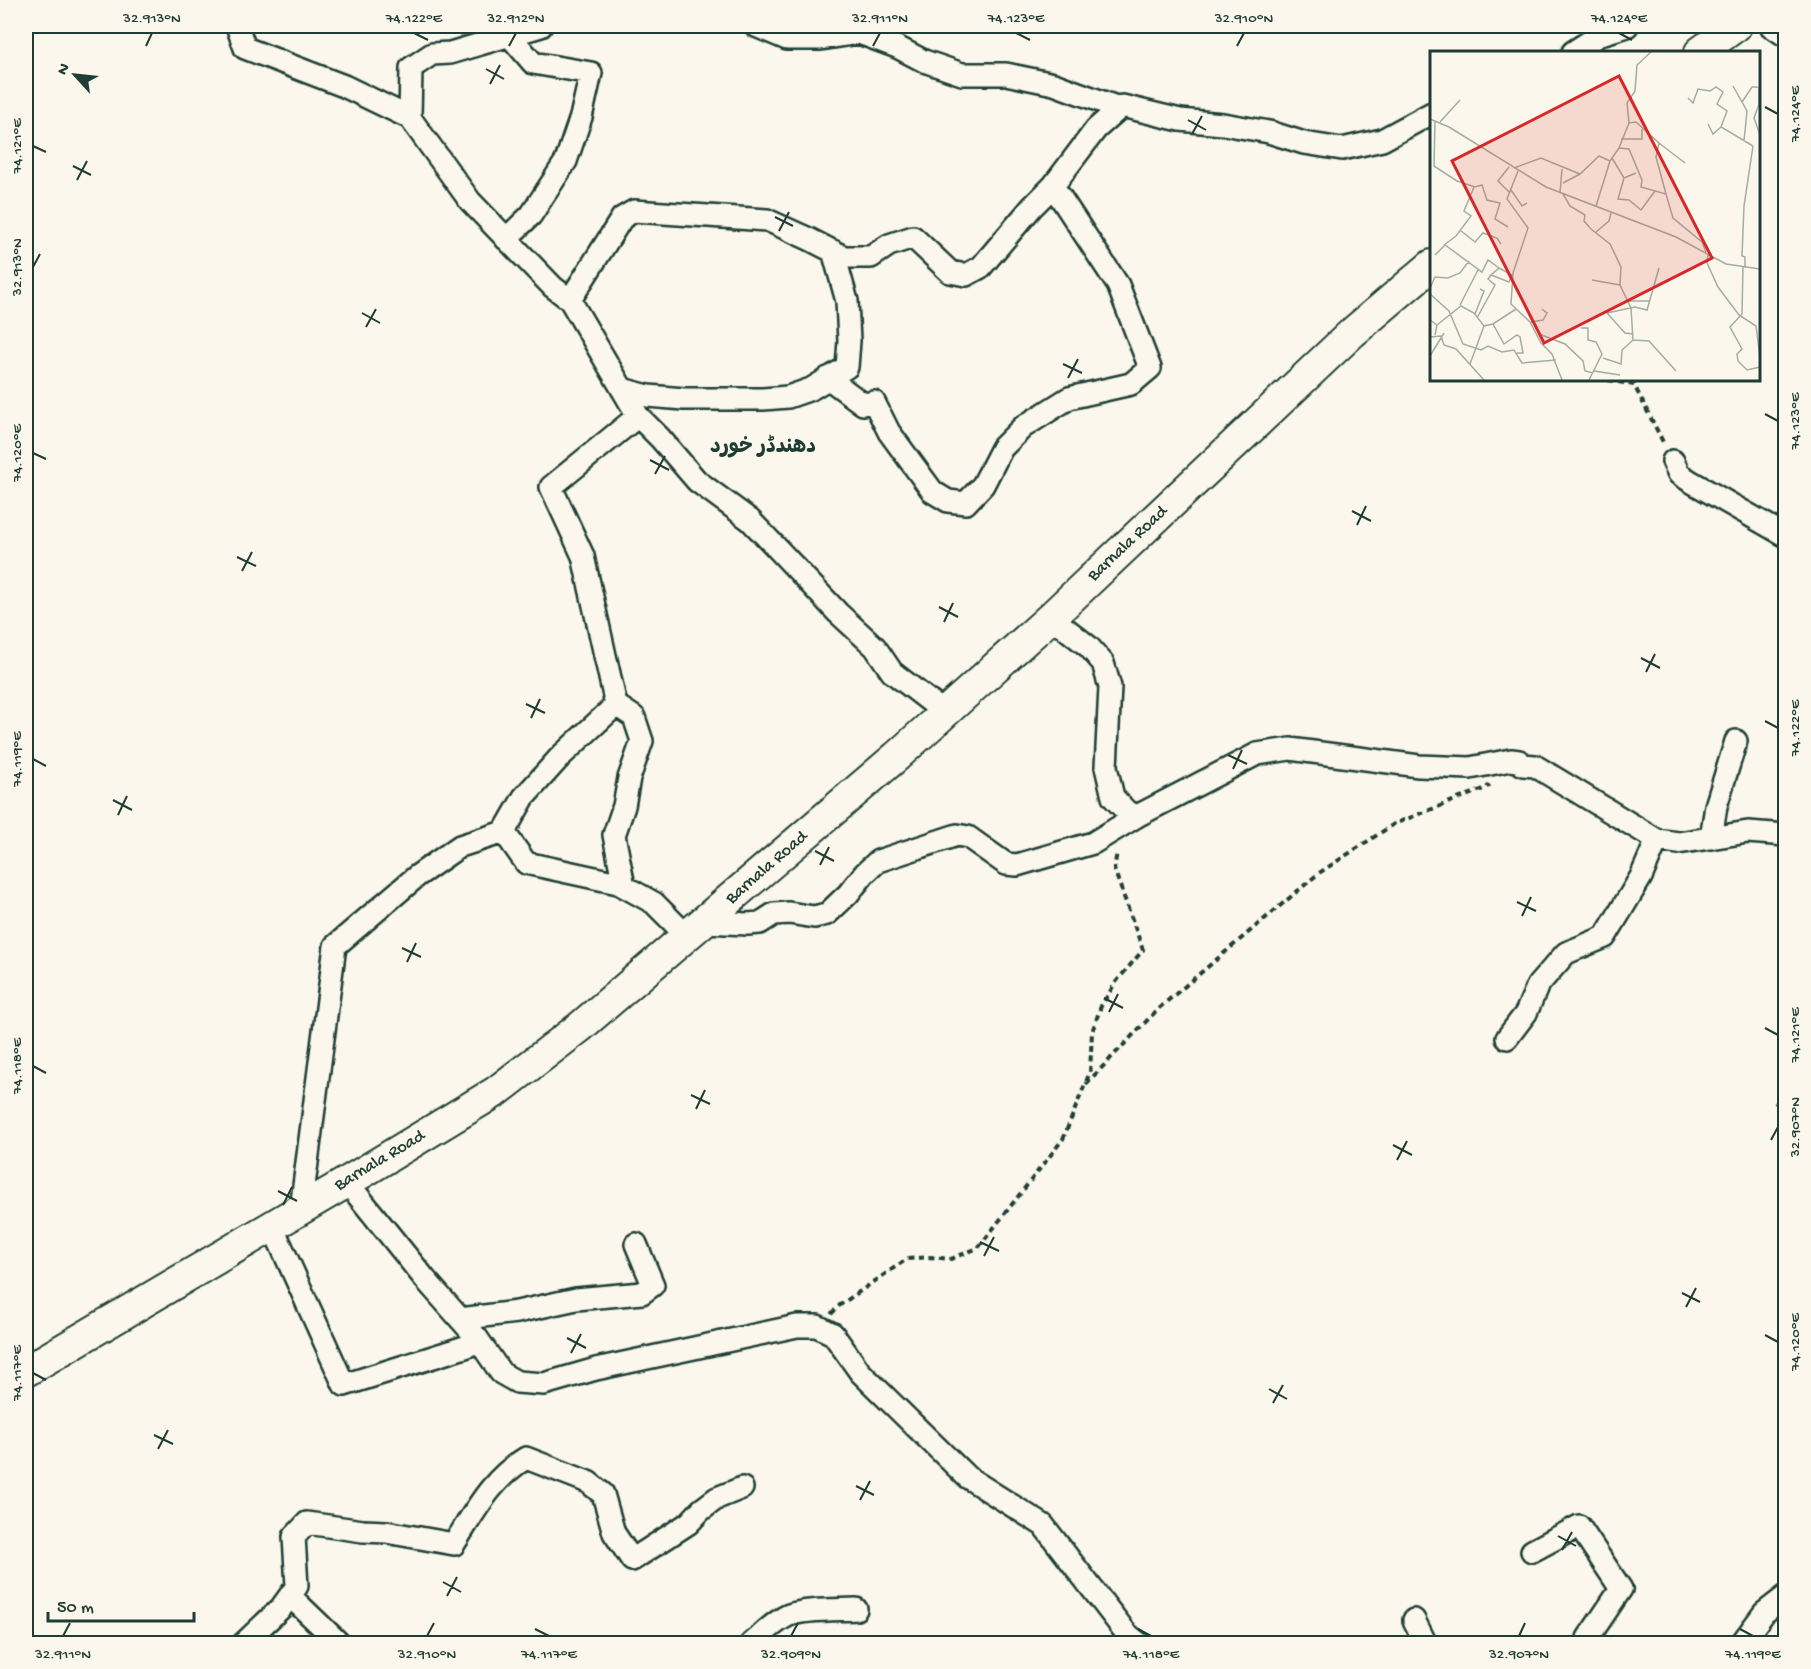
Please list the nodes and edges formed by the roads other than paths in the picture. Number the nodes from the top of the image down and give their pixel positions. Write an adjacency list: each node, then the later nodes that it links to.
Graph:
1 (237, 26): 13 (street)
2 (541, 26): 7 (street)
3 (756, 26): 11 (street)
4 (1627, 26): 9 (street)
5 (1736, 26): 10 (main road)
6 (1771, 26): 8 (street)
7 (510, 36): 13 (street); 15 (street)
8 (1785, 36)
9 (1575, 51)
10 (1701, 51)
11 (1119, 108): 12 (street); 14 (street)
12 (1430, 114)
13 (410, 118): 15 (street)
14 (1053, 186): 16 (street); 19 (street)
15 (507, 239): 18 (street)
16 (833, 251): 18 (street); 19 (street)
17 (1430, 266): 24 (main road, Barnala Road)
18 (570, 300): 20 (street)
19 (828, 378): 20 (street)
20 (622, 389): 21 (street)
21 (638, 416): 25 (street); 26 (street)
22 (1673, 461): 23 (street)
23 (1785, 536)
24 (1051, 617): 26 (main road, Barnala Road); 28 (street)
25 (616, 705): 29 (street); 33 (street)
26 (945, 713): 34 (main road, Barnala Road)
27 (1736, 741): 31 (street)
28 (1137, 816): 32 (street); 34 (street)
29 (504, 832): 33 (street); 37 (street)
30 (1785, 835): 31 (street)
31 (1711, 838): 32 (street)
32 (1657, 840): 35 (street)
33 (624, 886): 34 (street)
34 (696, 929): 36 (main road, Barnala Road)
35 (1507, 1038)
36 (347, 1182): 37 (main road, Barnala Road); 40 (street)
37 (301, 1209): 42 (main road, Barnala Road)
38 (279, 1241): 41 (street)
39 (636, 1244): 40 (street)
40 (460, 1319): 41 (street)
41 (477, 1338): 52 (street)
42 (26, 1371)
43 (742, 1488): 45 (street)
44 (1532, 1551): 54 (street)
45 (290, 1596): 49 (street); 50 (street)
46 (1785, 1596): 55 (street)
47 (856, 1609): 51 (street)
48 (1414, 1620): 53 (street)
49 (243, 1644)
50 (340, 1644)
51 (751, 1644)
52 (1140, 1644)
53 (1426, 1644)
54 (1588, 1644)
55 (1741, 1644)

